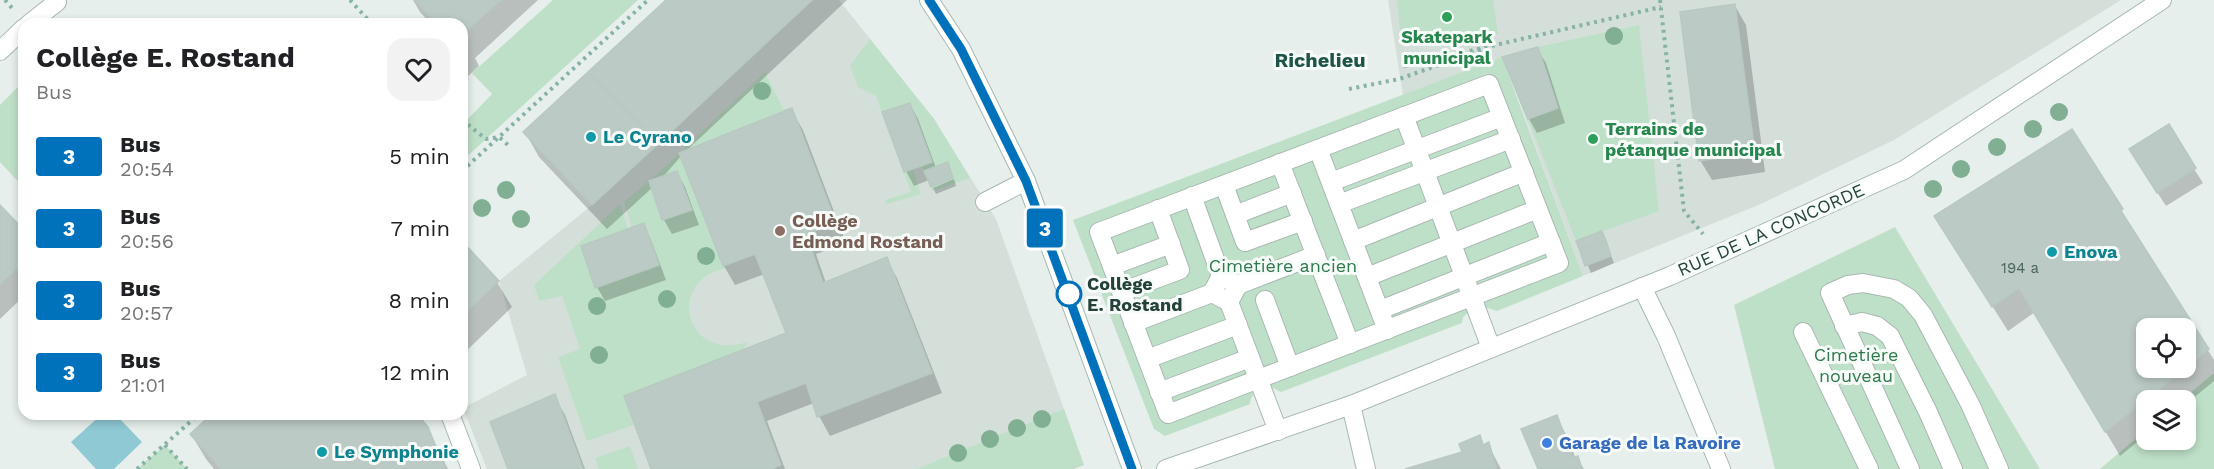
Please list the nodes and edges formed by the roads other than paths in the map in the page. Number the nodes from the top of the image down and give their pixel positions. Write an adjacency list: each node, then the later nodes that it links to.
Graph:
1 (929, 0): 15 (street)
2 (2162, 0): 37 (street, RUE DE LA CONCORDE)
3 (57, 2): 4 (street)
4 (37, 18)
5 (18, 34): 6 (street)
6 (0, 51)
7 (1404, 116): 8 (street); 10 (street); 11 (street)
8 (1502, 117): 9 (street); 11 (street)
9 (1511, 139): 13 (street); 14 (street)
10 (1318, 149): 12 (street); 16 (street)
11 (1416, 150): 13 (street); 16 (street)
12 (1280, 163): 17 (street); 18 (street)
13 (1424, 171): 21 (street); 22 (street)
14 (1524, 172): 22 (street); 24 (street)
15 (1026, 181): 20 (street); 60 (street)
16 (1331, 182): 21 (street)
17 (1224, 184): 19 (street); 25 (street)
18 (1292, 194): 25 (street); 26 (street)
19 (1192, 196): 23 (street); 33 (street)
20 (985, 202)
21 (1340, 204): 27 (street)
22 (1438, 207): 27 (street); 29 (street)
23 (1158, 209): 30 (street); 32 (street)
24 (1538, 210): 28 (street); 29 (street)
25 (1235, 215): 26 (street)
26 (1303, 221): 31 (street)
27 (1353, 241): 35 (street)
28 (1551, 242): 34 (street); 40 (street)
29 (1452, 243): 34 (street); 35 (street)
30 (1171, 244): 32 (street); 38 (street)
31 (1316, 255): 36 (street); 49 (street)
32 (1112, 266): 38 (street)
33 (1221, 276): 36 (street); 39 (street)
34 (1464, 276): 40 (street); 43 (street)
35 (1367, 277): 43 (street)
36 (1238, 285): 42 (street)
37 (1642, 287): 50 (street, RUE DE LA CONCORDE); 63 (street)
38 (1121, 292): 44 (street)
39 (1212, 293): 42 (street); 44 (street)
40 (1472, 297): 47 (street); 50 (street)
41 (1265, 300): 53 (street)
42 (1229, 302): 45 (street)
43 (1380, 310): 47 (street)
44 (1133, 323): 52 (street)
45 (1238, 325): 51 (street); 52 (street)
46 (1844, 326): 65 (street); 66 (street); 67 (street)
47 (1387, 330): 49 (street)
48 (1803, 332): 64 (street)
49 (1350, 344): 53 (street)
50 (1491, 348): 56 (street, RUE DE LA CONCORDE)
51 (1250, 358): 54 (street); 55 (street)
52 (1147, 359): 55 (street)
53 (1290, 367): 54 (street)
54 (1258, 379): 55 (street); 58 (street)
55 (1159, 392)
56 (1351, 405): 58 (street, RUE DE LA CONCORDE); 62 (street)
57 (452, 420): 59 (street)
58 (1278, 431): 61 (street, RUE DE LA CONCORDE)
59 (471, 469)
60 (1132, 469)
61 (1166, 469)
62 (1366, 469)
63 (1721, 469)
64 (1869, 469)
65 (1910, 469)
66 (1953, 469)
67 (1999, 469)

